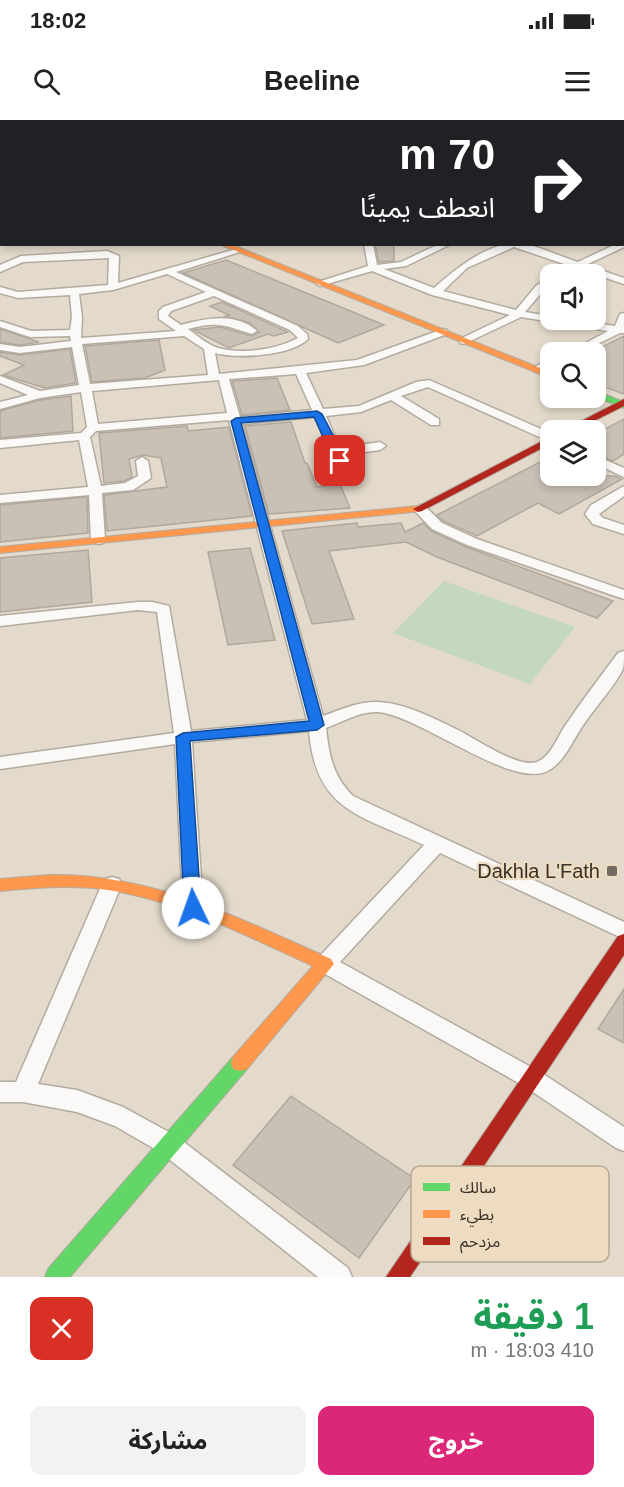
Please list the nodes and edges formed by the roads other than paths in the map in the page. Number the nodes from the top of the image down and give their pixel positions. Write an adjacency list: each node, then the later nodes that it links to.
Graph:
1 (184, 120): 2 (street)
2 (199, 120)
3 (566, 120): 4 (street)
4 (578, 120)
5 (368, 246): 13 (street)
6 (443, 246): 13 (street)
7 (509, 246): 24 (street)
8 (520, 246): 11 (street)
9 (620, 246): 12 (street)
10 (235, 247): 15 (street); 18 (street)
11 (571, 264)
12 (585, 264)
13 (373, 268): 18 (street); 24 (street)
14 (0, 269): 19 (street)
15 (167, 271): 19 (street); 23 (street)
16 (606, 275): 17 (street)
17 (624, 281)
18 (320, 283): 33 (street)
19 (113, 287): 22 (street)
20 (540, 287): 25 (street)
21 (0, 290): 22 (street)
22 (74, 292): 34 (street)
23 (215, 292): 31 (street); 38 (street)
24 (435, 292): 25 (street)
25 (518, 315): 27 (street); 35 (street)
26 (624, 316): 30 (street)
27 (540, 318)
28 (0, 324): 34 (street)
29 (606, 327): 30 (street)
30 (622, 329): 36 (street)
31 (184, 330): 32 (street); 34 (street); 38 (street)
32 (252, 331)
33 (443, 332): 35 (street); 41 (street)
34 (76, 339): 37 (street); 45 (street)
35 (464, 341): 40 (street)
36 (595, 342)
37 (0, 347)
38 (209, 348): 43 (street)
39 (540, 367): 40 (street)
40 (536, 369): 42 (street)
41 (300, 371): 43 (street); 51 (street)
42 (540, 371)
43 (219, 376): 45 (street); 52 (street)
44 (0, 379): 46 (street)
45 (85, 388): 46 (street); 55 (street)
46 (39, 395): 50 (street)
47 (392, 396): 51 (street); 54 (street); 56 (street)
48 (606, 398): 49 (street)
49 (623, 404): 53 (street)
50 (0, 406)
51 (317, 414): 52 (street); 59 (street)
52 (235, 418): 55 (street); 67 (street)
53 (590, 420)
54 (435, 422)
55 (89, 432): 57 (street); 63 (street)
56 (540, 434)
57 (0, 444)
58 (540, 444): 66 (street)
59 (380, 446)
60 (142, 461): 63 (street)
61 (606, 465): 62 (street)
62 (624, 473)
63 (95, 490): 65 (street); 69 (street)
64 (624, 490): 68 (street)
65 (0, 499)
66 (420, 509): 67 (street); 71 (street)
67 (264, 525): 69 (street); 74 (street)
68 (624, 530)
69 (98, 540): 70 (street)
70 (0, 550)
71 (624, 596)
72 (0, 621): 75 (street)
73 (624, 656): 74 (street)
74 (317, 725): 75 (street); 77 (street)
75 (183, 737): 76 (street); 80 (street)
76 (0, 763)
77 (438, 843): 81 (street); 83 (street)
78 (112, 884): 79 (street); 80 (street); 85 (street)
79 (0, 885)
80 (193, 908): 83 (street)
81 (624, 931)
82 (624, 941): 84 (street)
83 (325, 964): 84 (street); 87 (street)
84 (532, 1079): 86 (street); 88 (street)
85 (12, 1092): 87 (street)
86 (624, 1140)
87 (168, 1144): 90 (street); 91 (street)
88 (473, 1166)
89 (411, 1256): 92 (street)
90 (56, 1277)
91 (339, 1277)
92 (397, 1277)

